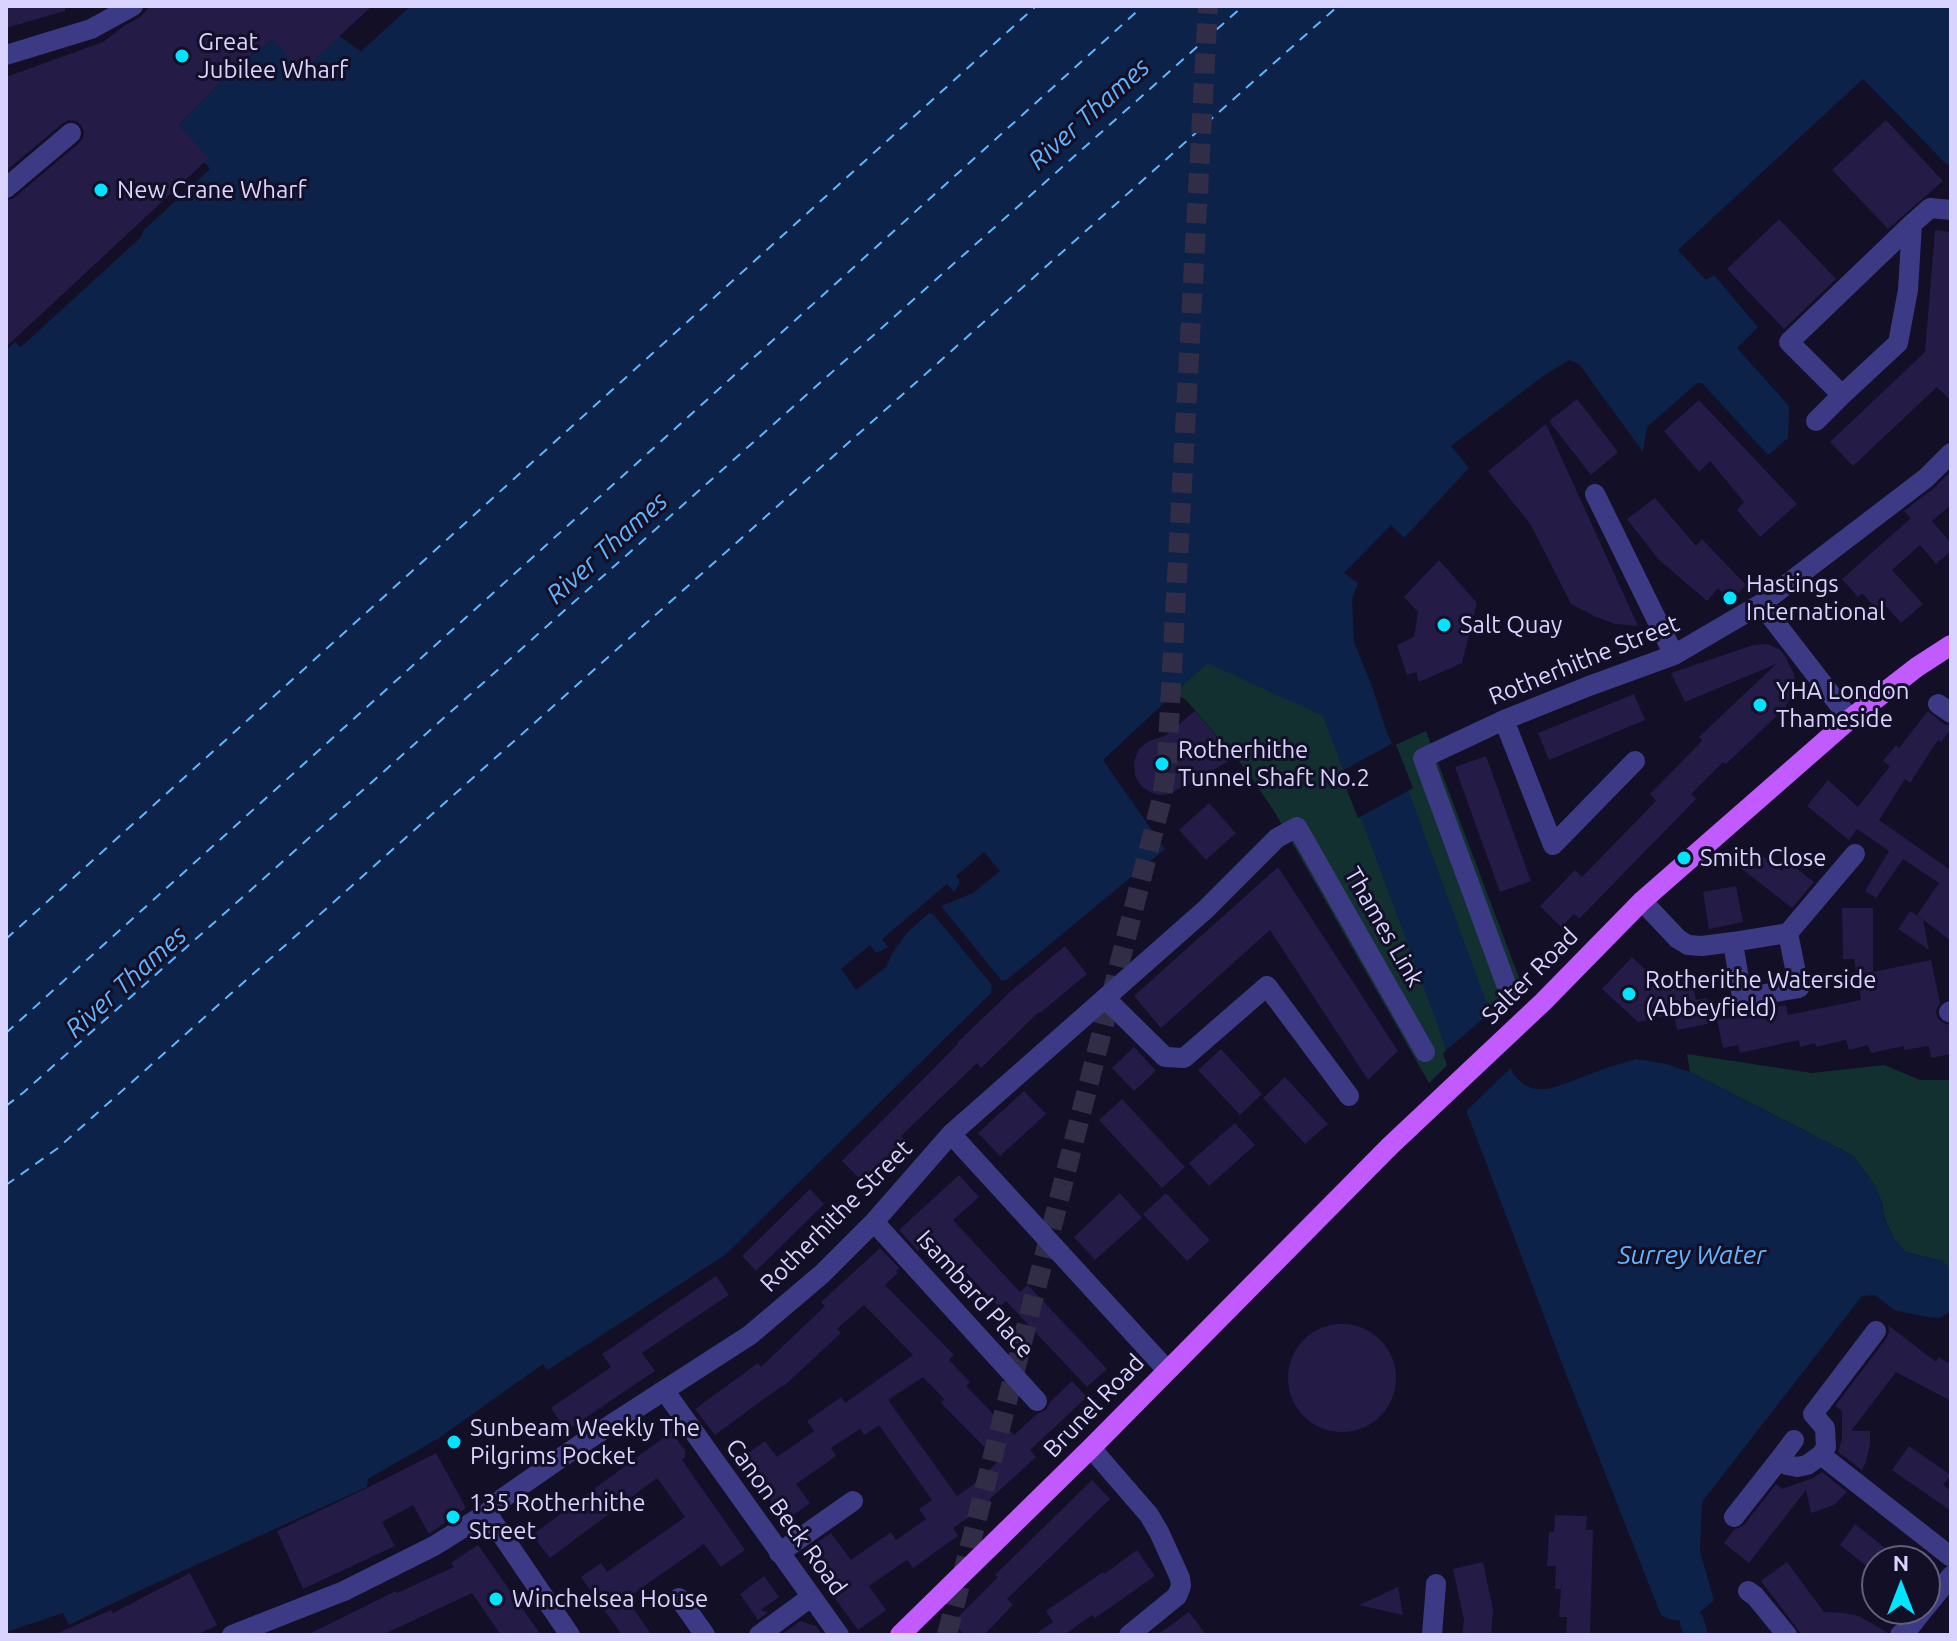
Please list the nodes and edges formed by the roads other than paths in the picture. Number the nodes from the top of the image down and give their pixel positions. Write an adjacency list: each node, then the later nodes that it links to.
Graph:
1 (133, 6): 2 (street)
2 (6, 55)
3 (71, 133): 4 (street)
4 (6, 188)
5 (1951, 210): 6 (street)
6 (1912, 224): 7 (street); 7 (street)
7 (1842, 395): 8 (street)
8 (1816, 421)
9 (1951, 453): 11 (street, Rotherhithe Street)
10 (1595, 494): 13 (street)
11 (1761, 604): 13 (street, Rotherhithe Street); 14 (street)
12 (1951, 645): 14 (main road, Salter Road)
13 (1674, 655): 15 (street, Rotherhithe Street)
14 (1850, 719): 19 (main road, Salter Road)
15 (1504, 720): 16 (street); 22 (street, Rotherhithe Street)
16 (1635, 761)
17 (1297, 827): 23 (street, Rotherhithe Street); 24 (street, Thames Link)
18 (1855, 854): 20 (street)
19 (1642, 901): 21 (street); 29 (main road, Salter Road)
20 (1788, 933): 21 (street); 21 (street)
21 (1733, 942)
22 (1510, 995)
23 (1105, 998): 25 (street); 26 (street, Rotherhithe Street)
24 (1425, 1052)
25 (1349, 1096)
26 (951, 1134): 27 (street, Rotherhithe Street); 29 (street, Brunel Road)
27 (874, 1222): 30 (street, Rotherhithe Street); 31 (street, Isambard Place)
28 (1876, 1331): 32 (street)
29 (1167, 1370): 33 (main road, Brunel Road)
30 (661, 1392): 37 (street, Rotherhithe Street); 39 (street, Canon Beck Road)
31 (1037, 1401)
32 (1813, 1414): 34 (street); 35 (street)
33 (1091, 1448): 50 (main road, Brunel Road); 51 (street)
34 (1821, 1455): 35 (street); 40 (street)
35 (1779, 1460): 38 (street)
36 (853, 1501): 39 (street)
37 (487, 1513): 45 (street, Rotherhithe Street); 46 (street)
38 (1734, 1517)
39 (779, 1553): 43 (street, Canon Beck Road)
40 (1951, 1557)
41 (1436, 1584): 52 (street)
42 (1748, 1591): 53 (street)
43 (811, 1597): 48 (street); 49 (street, Canon Beck Road)
44 (679, 1598): 47 (street)
45 (245, 1633)
46 (570, 1635)
47 (705, 1635)
48 (759, 1635)
49 (839, 1635)
50 (900, 1635)
51 (1129, 1635)
52 (1432, 1635)
53 (1787, 1635)

